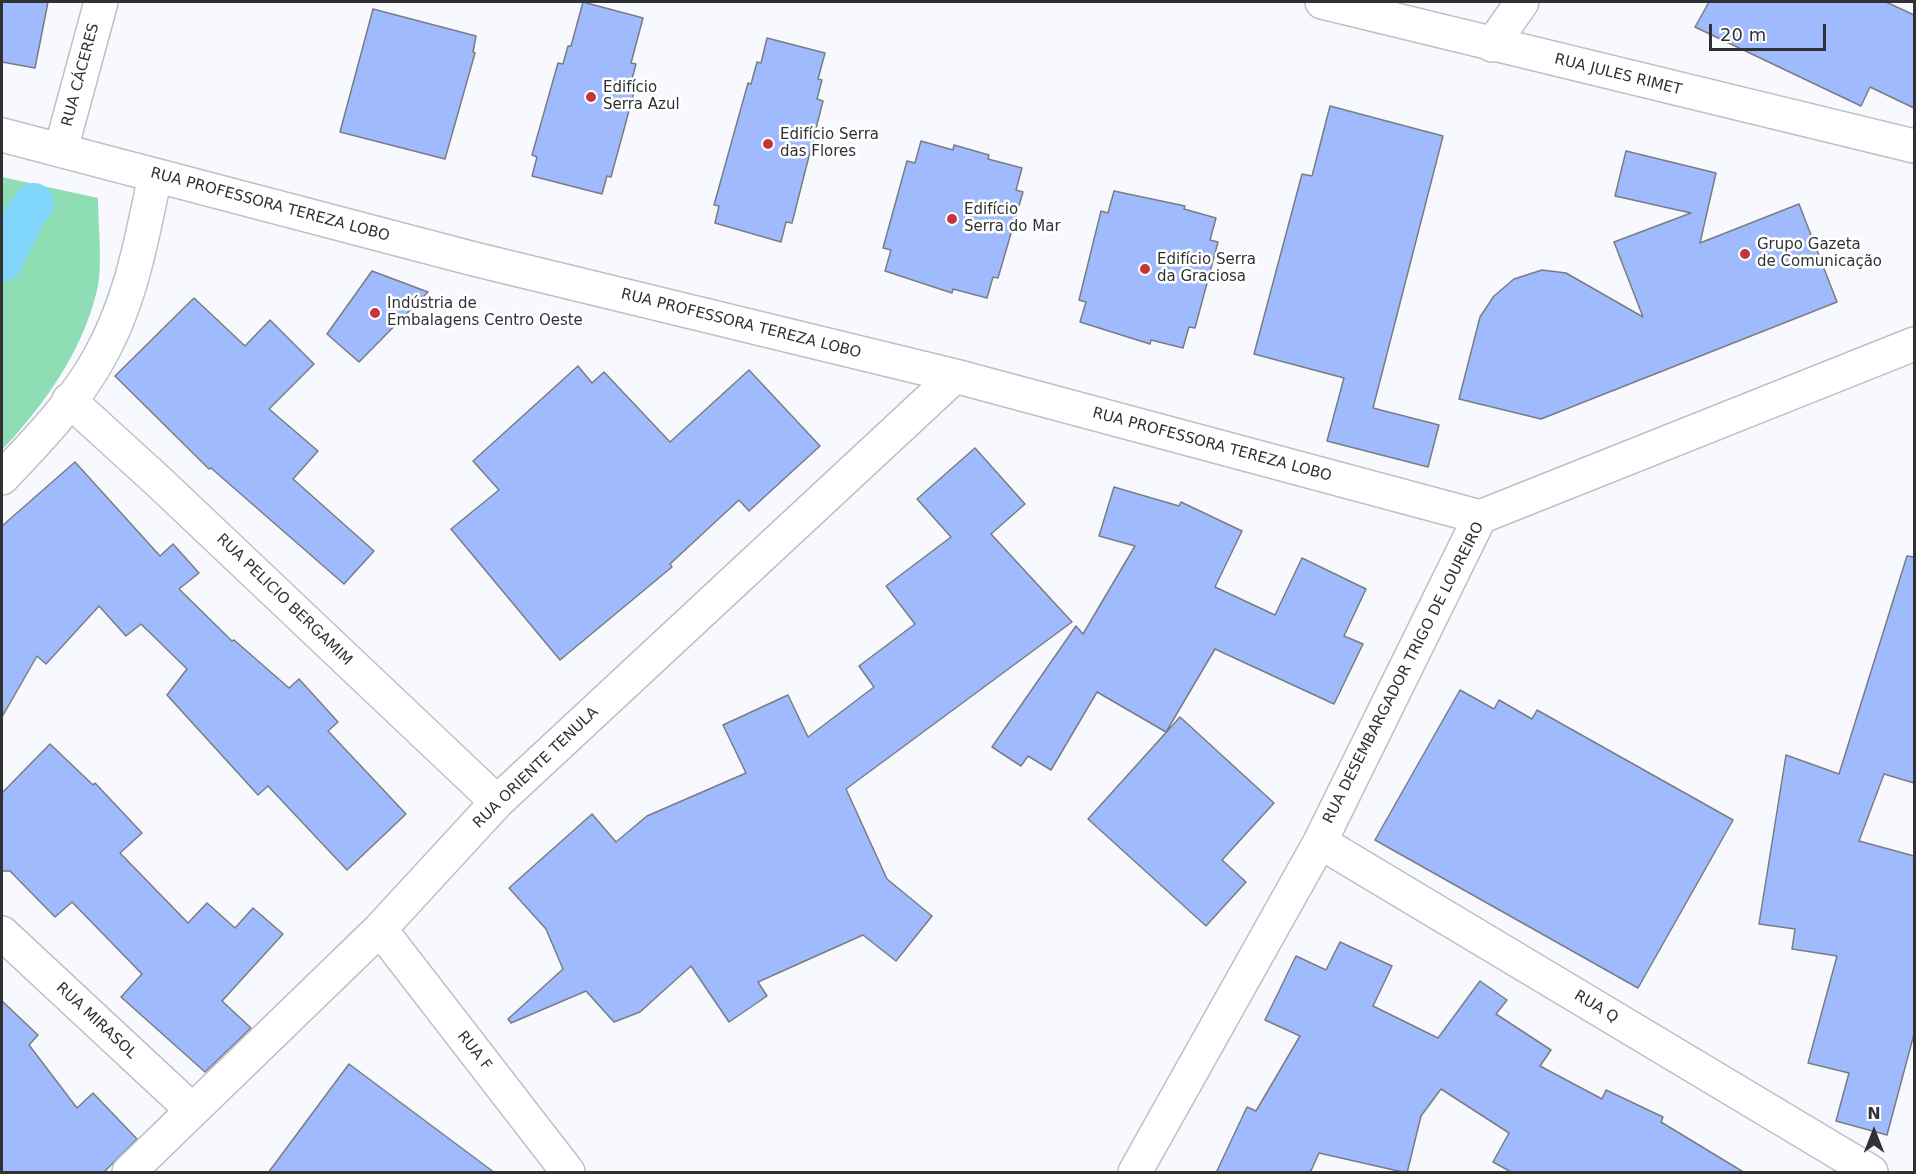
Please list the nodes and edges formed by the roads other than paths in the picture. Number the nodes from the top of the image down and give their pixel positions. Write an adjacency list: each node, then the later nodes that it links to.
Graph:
1 (101, 2): 7 (street, RUA CÁCERES)
2 (1322, 2): 4 (street, RUA JULES RIMET)
3 (1522, 2): 4 (street)
4 (1492, 45): 6 (street, RUA JULES RIMET)
5 (2, 135): 7 (street, RUA PROFESSORA TEREZA LOBO)
6 (1914, 146)
7 (61, 149): 8 (street, RUA PROFESSORA TEREZA LOBO)
8 (155, 176): 10 (street, RUA PROFESSORA TEREZA LOBO); 11 (street)
9 (1914, 345): 13 (street, RUA DESEMBARGADOR TRIGO DE LOUREIRO)
10 (955, 376): 13 (street, RUA PROFESSORA TEREZA LOBO); 14 (street, RUA ORIENTE TENULA)
11 (69, 400): 12 (street); 14 (street, RUA PELICIO BERGAMIM)
12 (2, 478)
13 (1480, 517): 15 (street, RUA DESEMBARGADOR TRIGO DE LOUREIRO)
14 (496, 802): 16 (street, RUA ORIENTE TENULA)
15 (1320, 842): 21 (street, RUA DESEMBARGADOR TRIGO DE LOUREIRO); 22 (street, RUA Q)
16 (380, 929): 18 (street, RUA ORIENTE TENULA); 20 (street, RUA F)
17 (2, 933): 18 (street, RUA MIRASOL)
18 (191, 1110): 19 (street, RUA ORIENTE TENULA)
19 (129, 1173)
20 (568, 1173)
21 (1135, 1173)
22 (1871, 1173)

